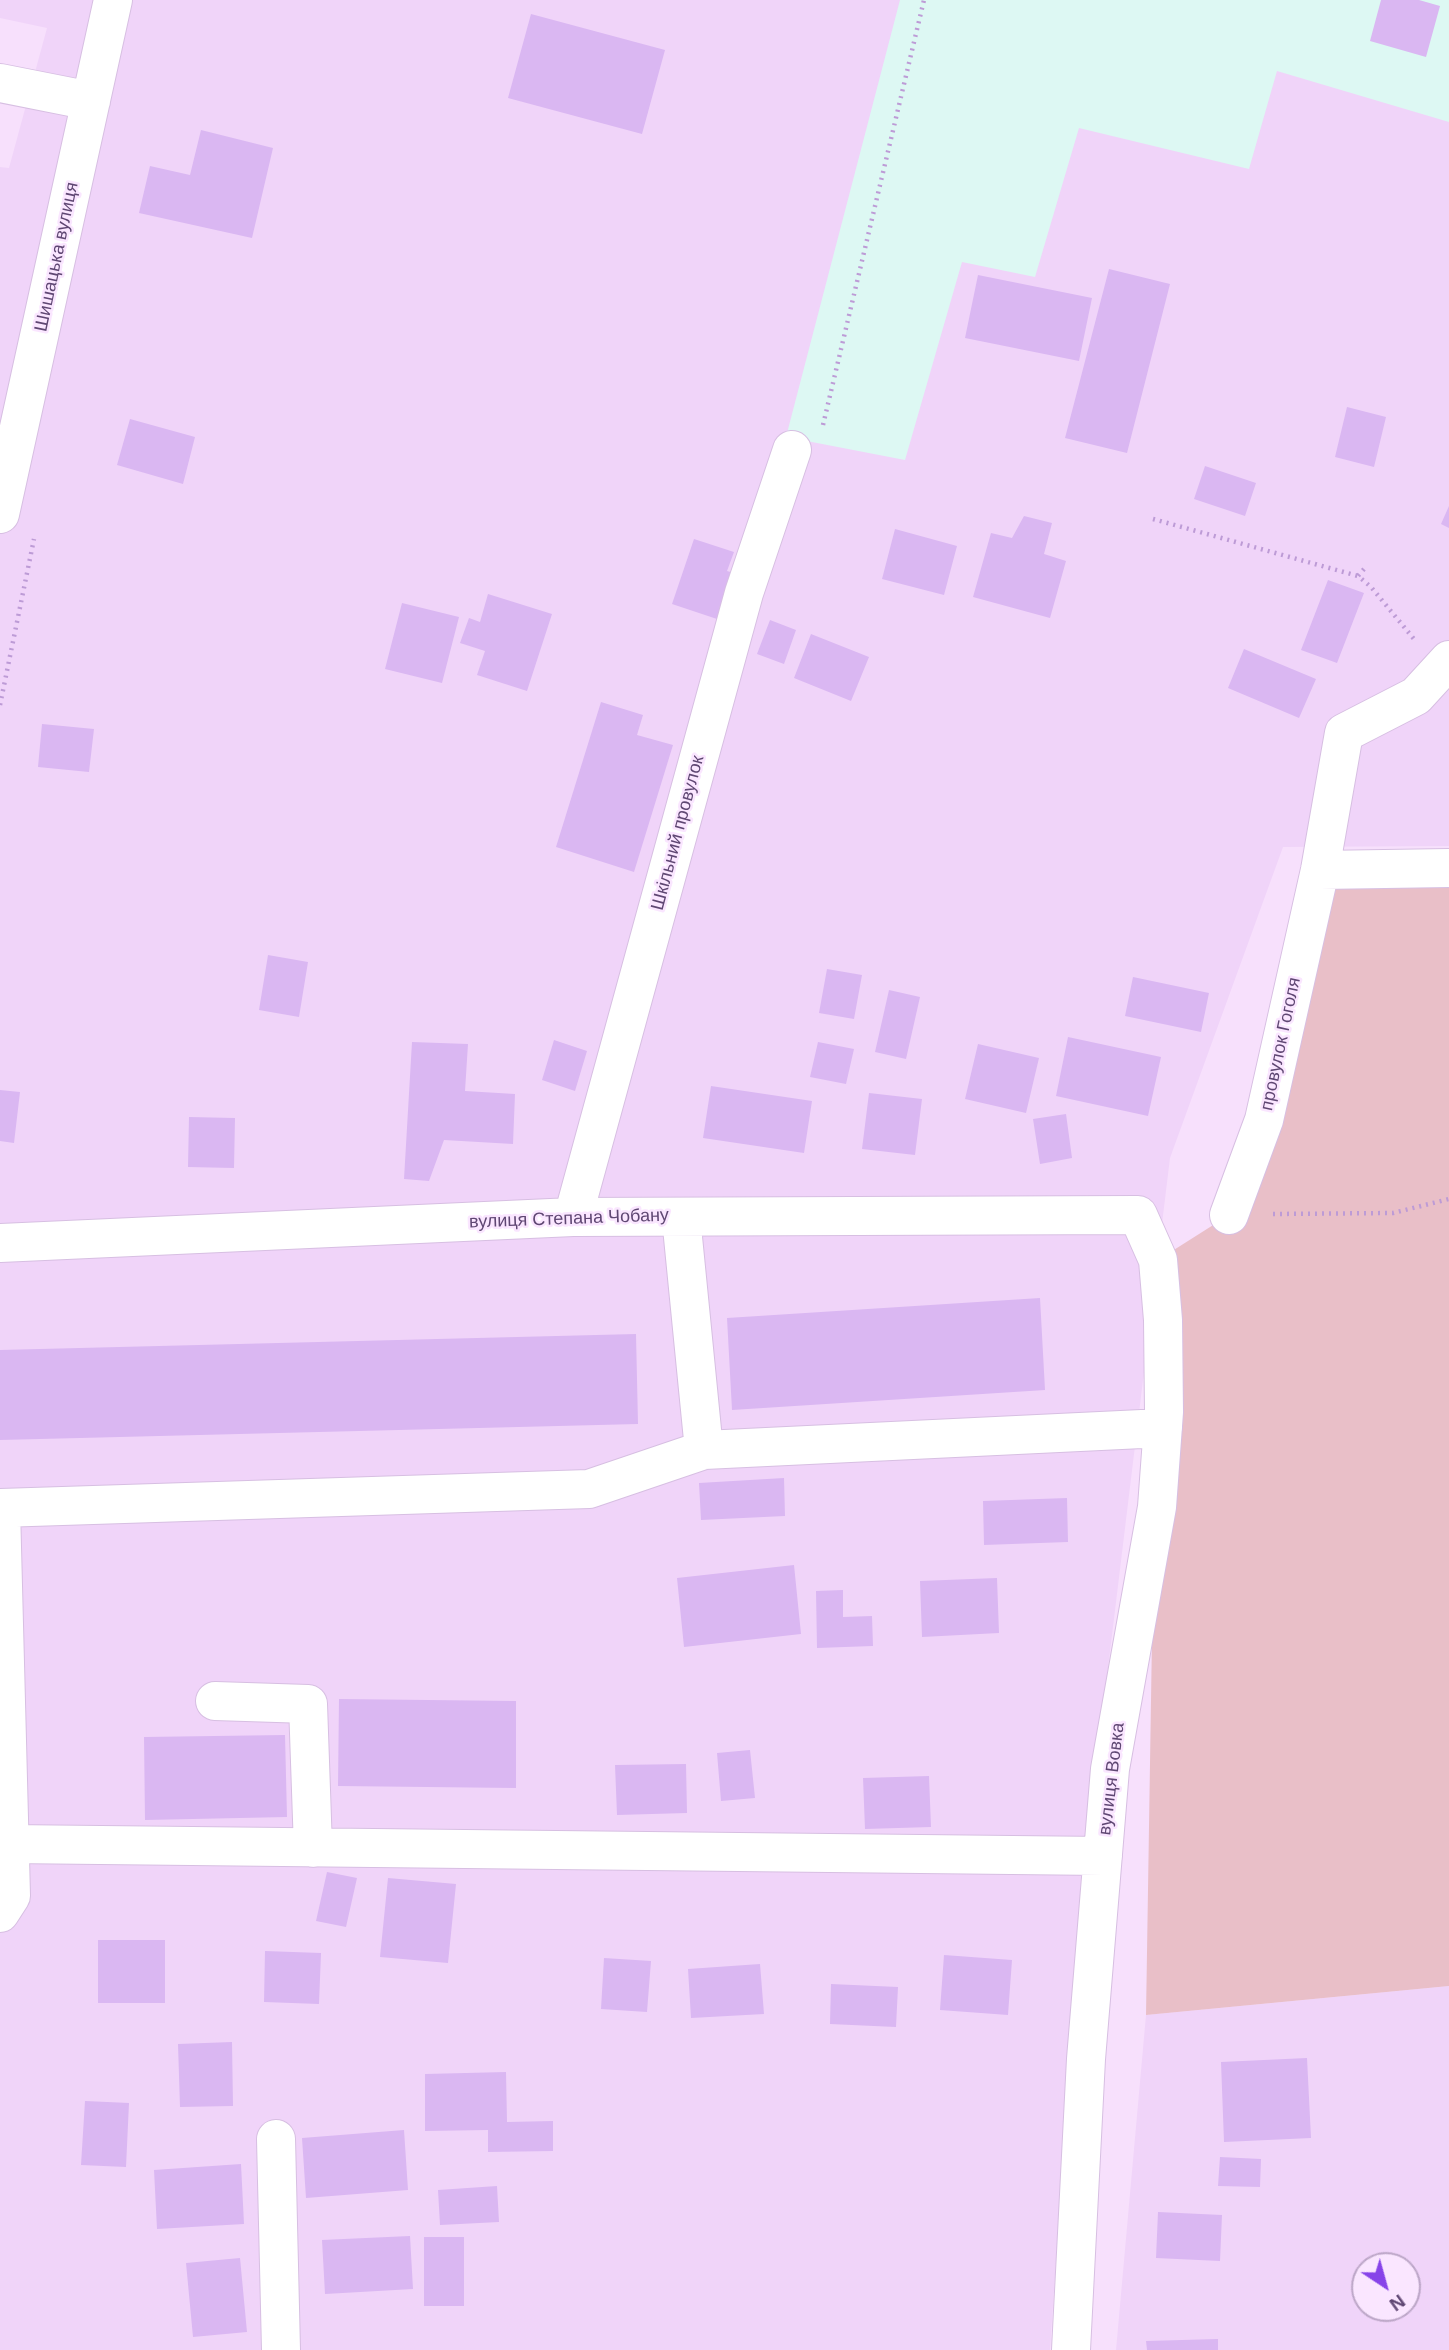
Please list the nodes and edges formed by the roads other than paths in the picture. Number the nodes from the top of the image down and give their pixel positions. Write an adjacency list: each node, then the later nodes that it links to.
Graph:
1 (113, 0): 3 (street, Шишацька вулиця)
2 (0, 83): 3 (street)
3 (91, 101): 5 (street, Шишацька вулиця)
4 (807, 440): 12 (street, Шкільний провулок)
5 (0, 514)
6 (1435, 654): 8 (street, провулок Гоголя)
7 (1449, 869): 8 (street)
8 (1320, 870): 10 (street, провулок Гоголя)
9 (1138, 1215): 11 (street, вулиця Степана Чобану); 14 (street, вулиця Вовка)
10 (1229, 1215)
11 (681, 1216): 12 (street, вулиця Степана Чобану); 15 (street)
12 (573, 1217): 13 (street, вулиця Степана Чобану)
13 (0, 1243)
14 (1163, 1428): 15 (street); 20 (street, вулиця Вовка)
15 (704, 1450): 16 (street)
16 (0, 1508): 18 (street)
17 (215, 1701): 19 (street)
18 (9, 1844): 19 (street); 21 (street)
19 (313, 1848): 20 (street)
20 (1103, 1856): 24 (street, вулиця Вовка)
21 (0, 1913)
22 (276, 2139): 23 (street)
23 (281, 2350)
24 (1071, 2350)

